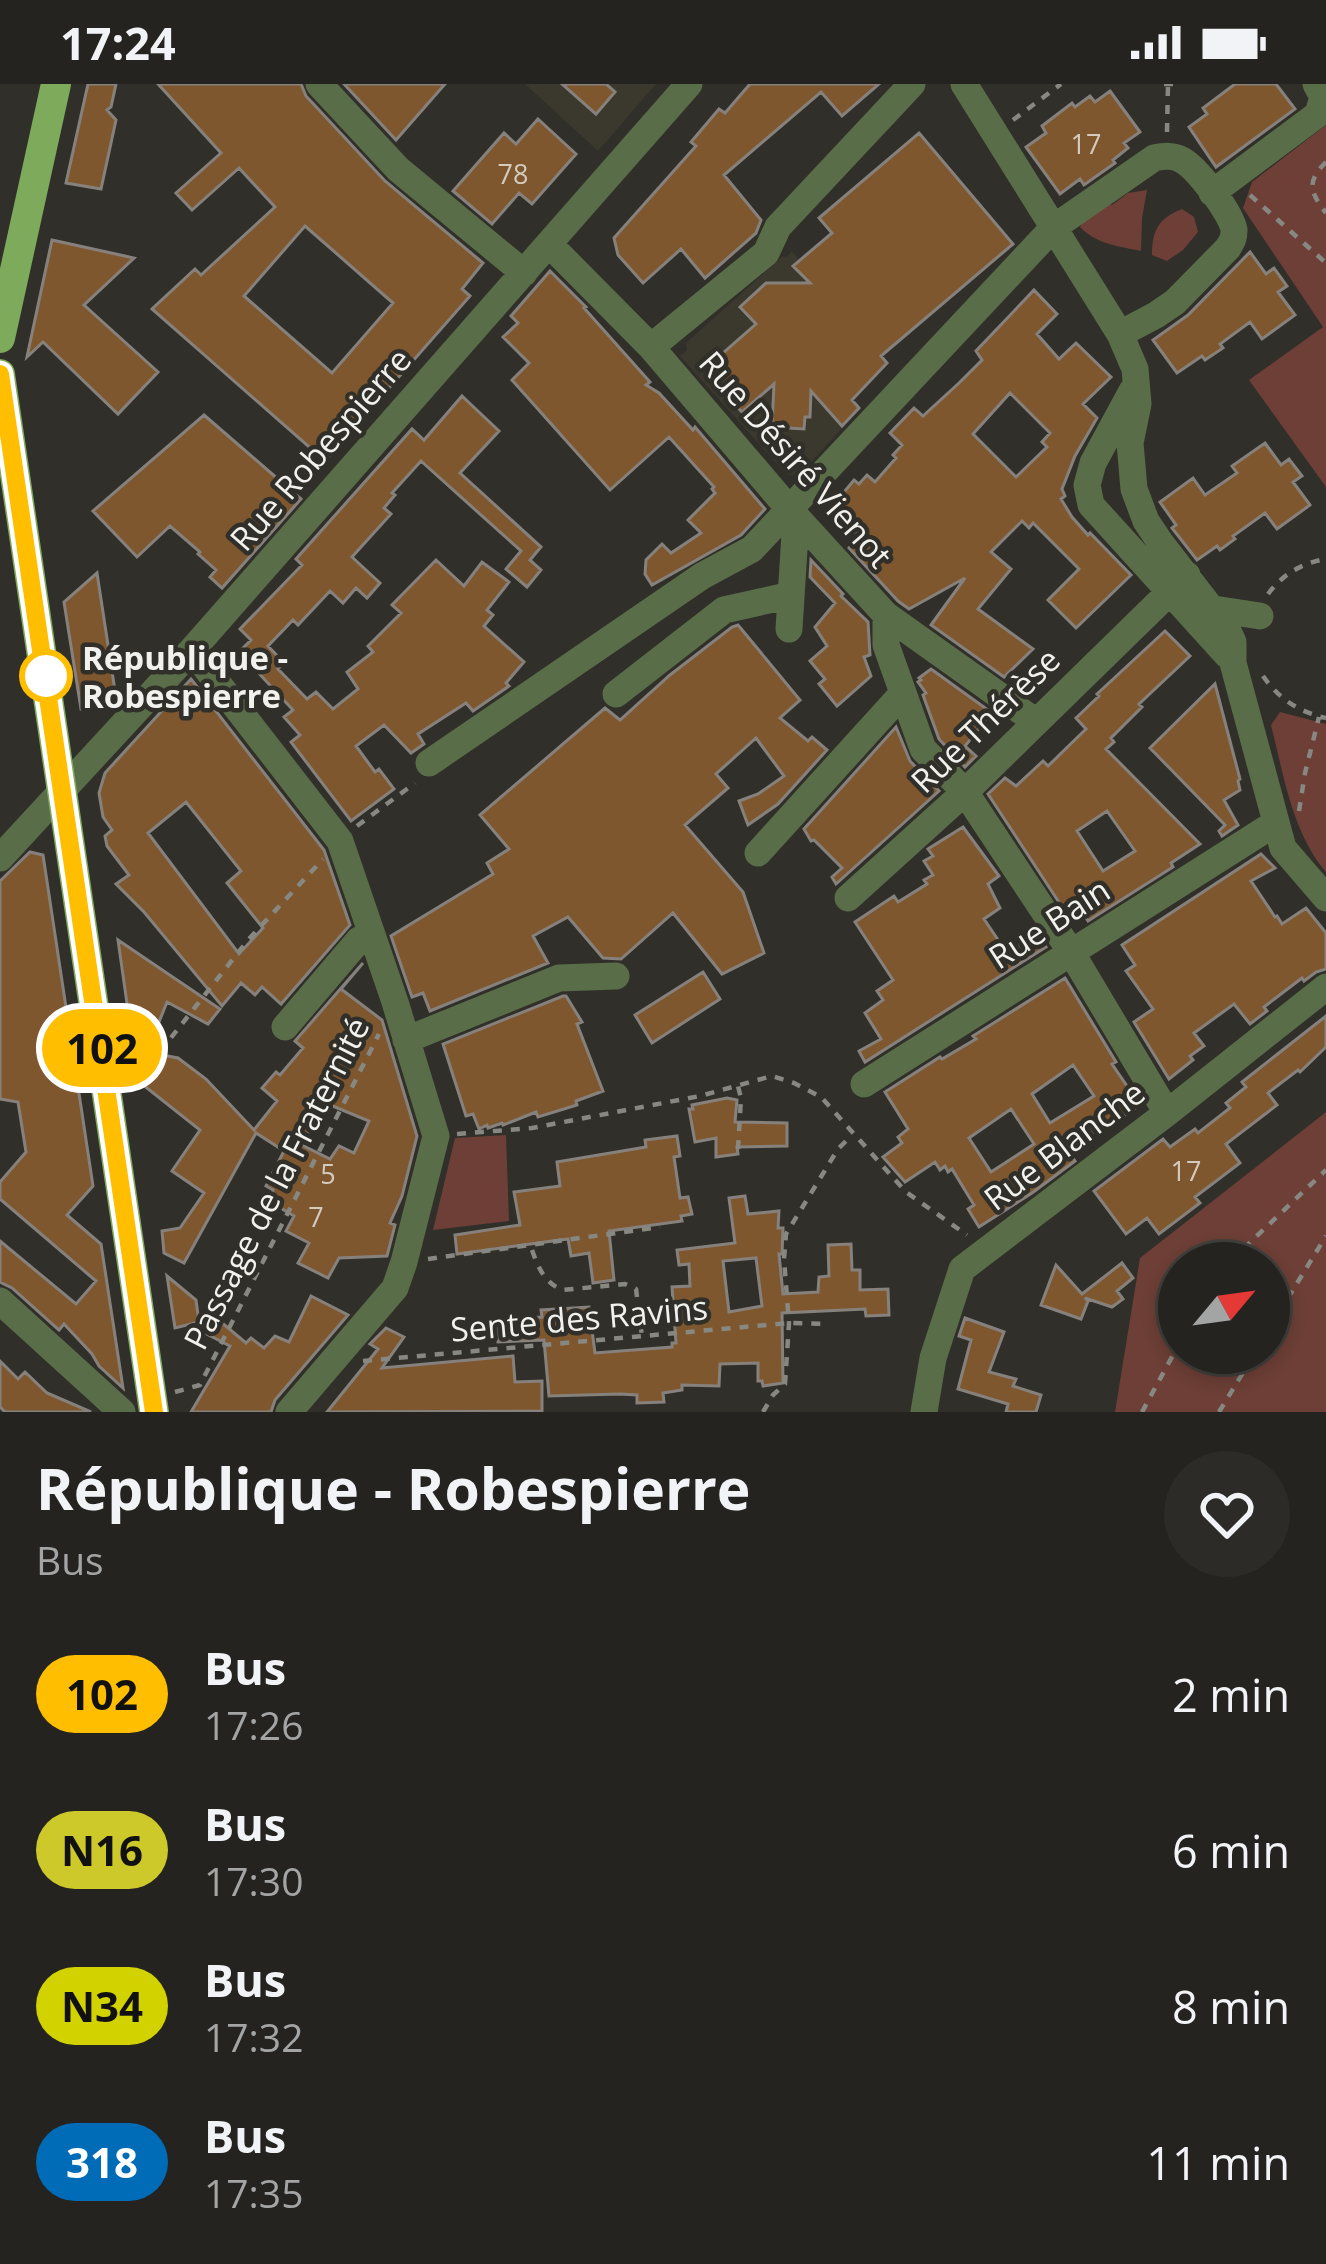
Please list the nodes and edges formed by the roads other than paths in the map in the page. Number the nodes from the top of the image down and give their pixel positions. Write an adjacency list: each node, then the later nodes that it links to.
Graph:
1 (56, 84): 12 (main road)
2 (319, 84): 10 (street)
3 (689, 84): 9 (street, Rue Robespierre)
4 (912, 84): 13 (street)
5 (964, 84): 8 (street)
6 (1316, 84): 7 (street)
7 (1221, 186): 8 (street); 11 (street)
8 (1053, 228): 11 (street); 16 (street)
9 (549, 244): 10 (street, Rue Robespierre); 13 (street, Rue Désiré Vienot)
10 (524, 272): 22 (street, Rue Robespierre)
11 (1120, 334): 15 (street)
12 (0, 338)
13 (650, 347): 16 (street, Rue Désiré Vienot)
14 (0, 374): 27 (main road)
15 (1136, 382): 17 (street); 17 (street)
16 (795, 516): 18 (street); 19 (street, Rue Désiré Vienot); 26 (street)
17 (1178, 583): 21 (street); 21 (street); 25 (street, Rue Thérèse)
18 (791, 596): 20 (street); 24 (street)
19 (886, 615): 23 (street, Rue Désiré Vienot); 25 (street)
20 (789, 629)
21 (1250, 632): 29 (street)
22 (192, 650): 27 (street, Rue Robespierre); 34 (street)
23 (903, 693): 28 (street, Rue Désiré Vienot); 30 (street)
24 (616, 694)
25 (1035, 721): 28 (street, Rue Thérèse)
26 (429, 763)
27 (62, 790): 31 (street, Rue Robespierre); 44 (main road)
28 (964, 792): 32 (street, Rue Thérèse); 35 (street, Rue Désiré Vienot)
29 (1274, 824): 33 (street); 35 (street, Rue Bain)
30 (758, 853)
31 (0, 858)
32 (848, 898)
33 (1326, 898)
34 (370, 934): 38 (street); 39 (street)
35 (1071, 952): 40 (street, Rue Bain); 41 (street, Rue Désiré Vienot)
36 (616, 976): 39 (street)
37 (1326, 986): 41 (street, Rue Blanche)
38 (285, 1027)
39 (406, 1040): 45 (street)
40 (864, 1084)
41 (1167, 1113): 46 (street, Rue Blanche)
42 (0, 1301): 43 (street)
43 (122, 1412)
44 (154, 1412)
45 (289, 1412)
46 (924, 1412)

